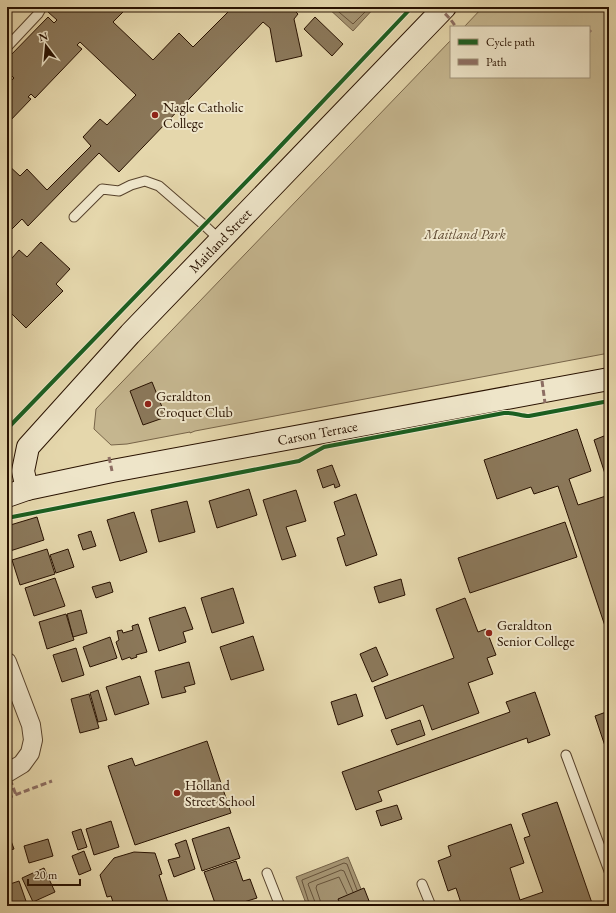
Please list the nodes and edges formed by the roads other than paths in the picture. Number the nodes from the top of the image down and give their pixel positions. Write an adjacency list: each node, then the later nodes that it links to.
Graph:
1 (42, 7): 3 (lane)
2 (445, 7): 5 (main road, Maitland Street)
3 (7, 47)
4 (74, 217): 5 (lane)
5 (220, 240): 7 (main road, Maitland Street)
6 (609, 379): 7 (main road, Carson Terrace)
7 (17, 492)
8 (7, 662): 10 (street)
9 (566, 756): 11 (lane)
10 (7, 773)
11 (609, 871)
12 (267, 873): 14 (lane)
13 (422, 884): 15 (lane)
14 (280, 906)
15 (431, 906)

